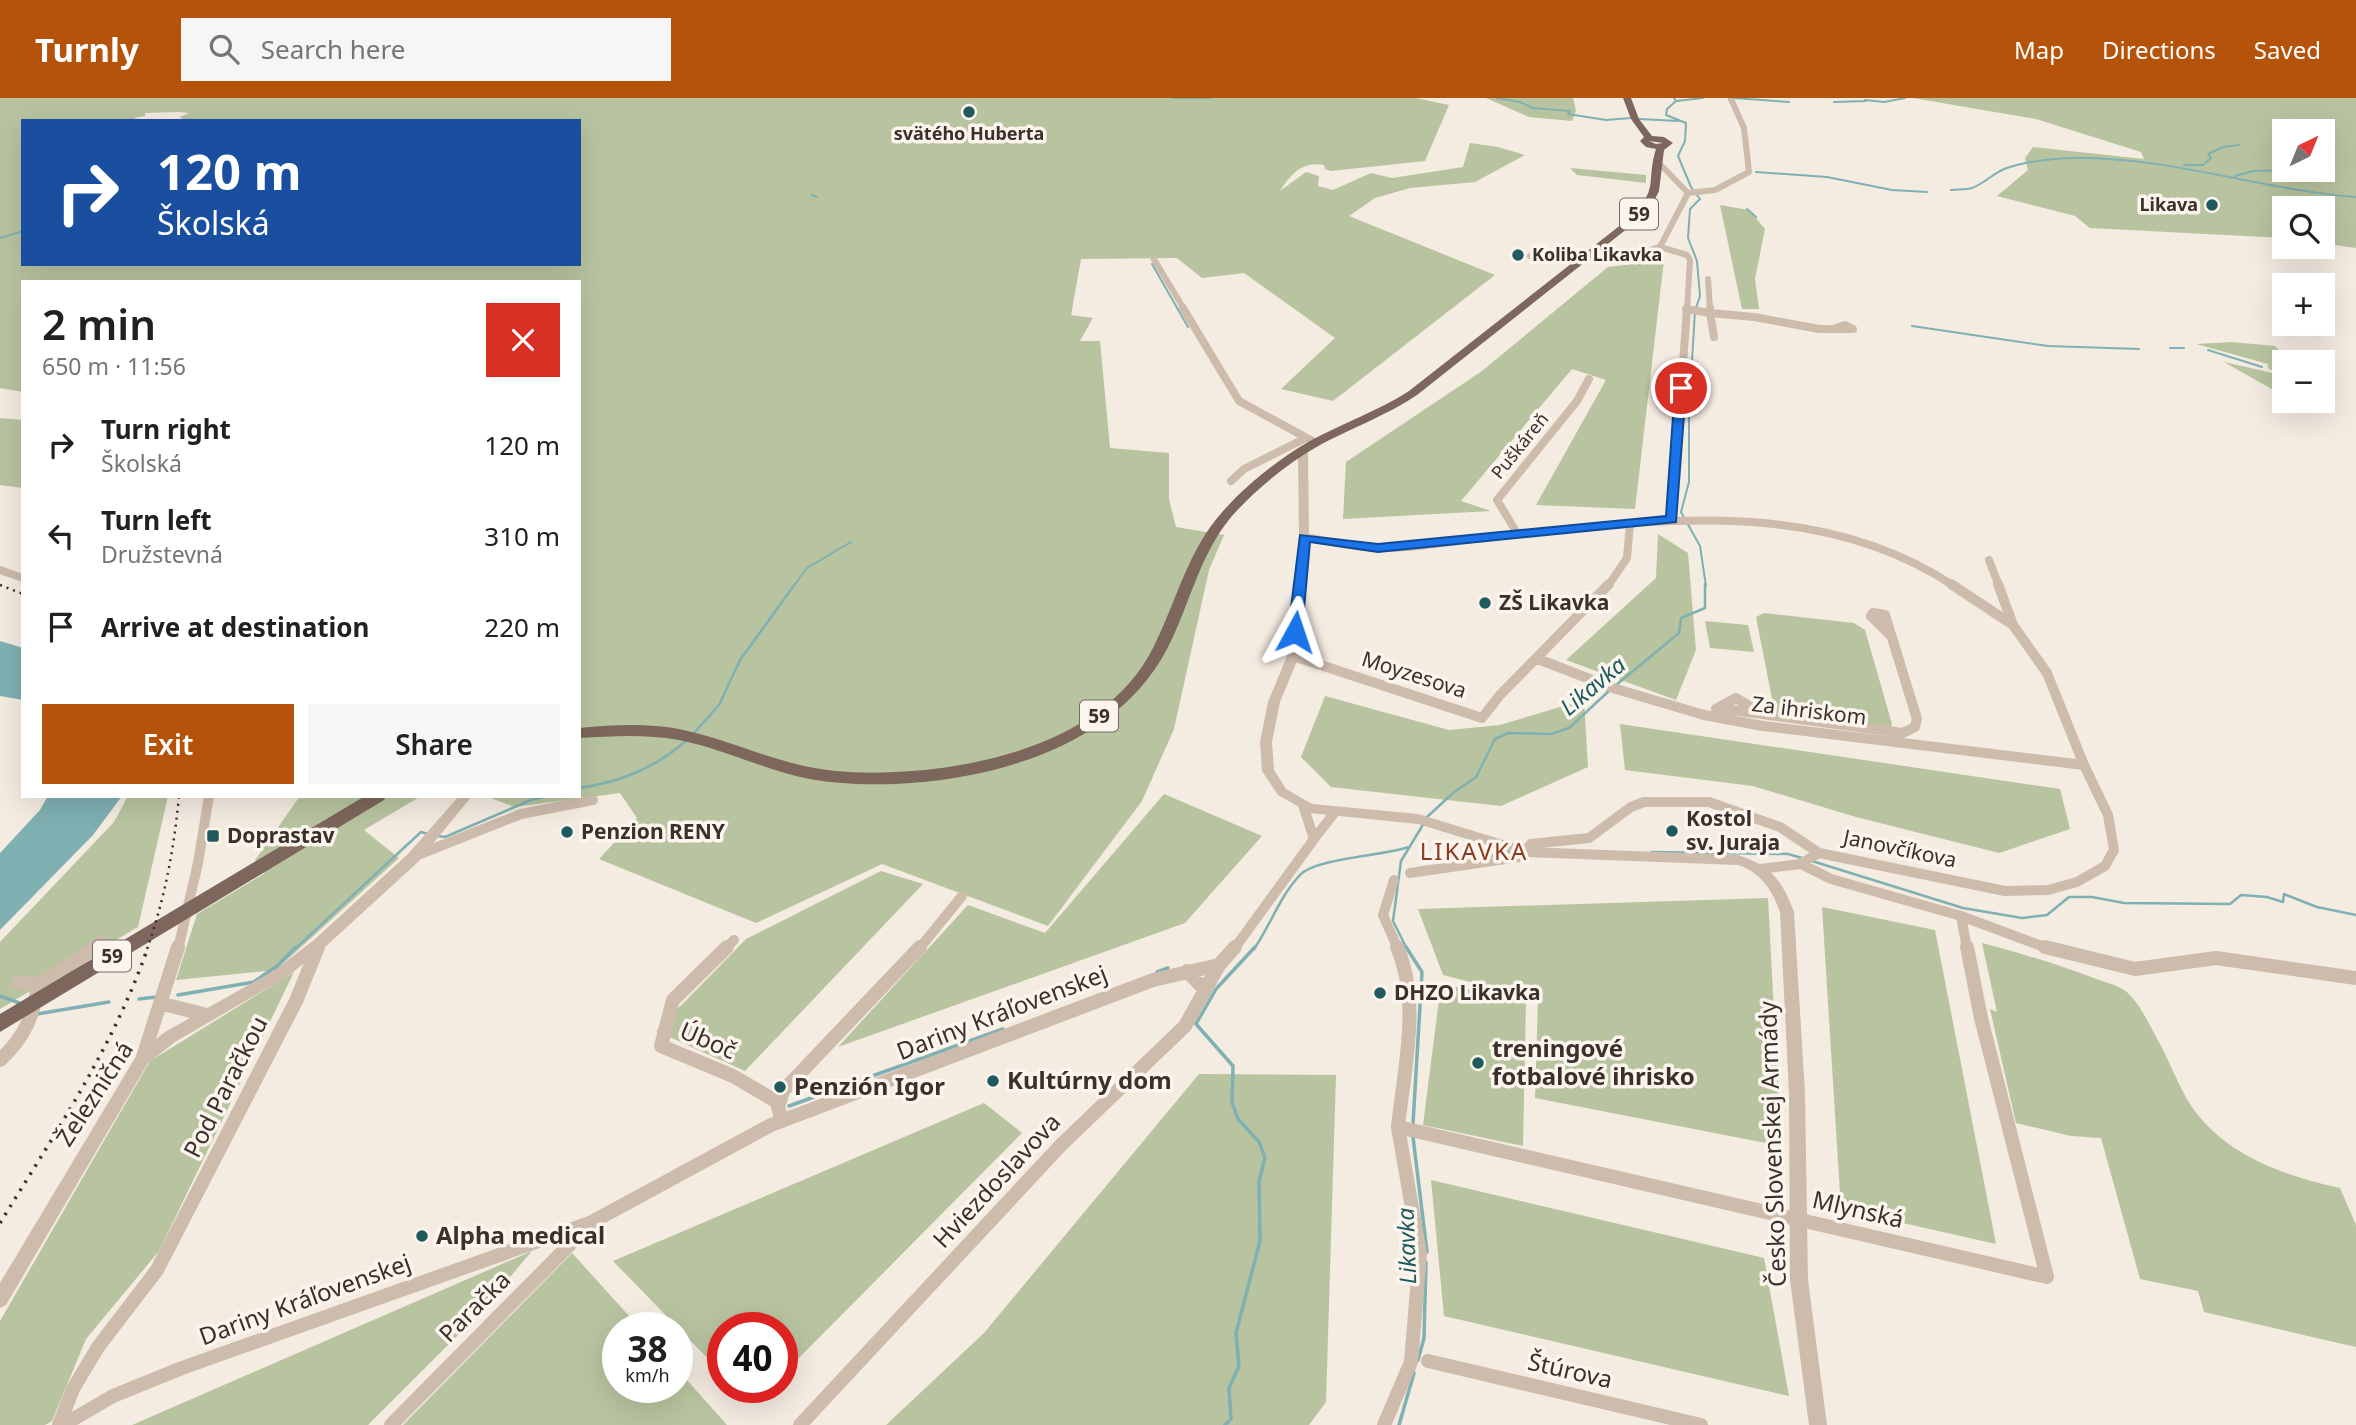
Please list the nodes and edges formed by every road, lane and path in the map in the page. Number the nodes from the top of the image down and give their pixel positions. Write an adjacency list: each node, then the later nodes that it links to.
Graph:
1 (1627, 98): 3 (main road)
2 (1731, 99): 4 (street)
3 (1657, 147): 4 (street); 8 (main road, 59)
4 (1694, 193): 5 (street)
5 (1660, 247): 8 (street); 10 (street)
6 (1152, 256): 15 (street)
7 (1530, 256): 8 (street)
8 (1581, 261): 15 (main road, 59)
9 (1708, 279): 11 (street)
10 (1686, 309): 11 (street); 17 (street)
11 (1710, 313): 12 (street); 13 (street)
12 (1833, 329)
13 (1714, 337)
14 (1589, 379): 19 (street, Puškáreň)
15 (1308, 444): 16 (street); 20 (street); 30 (main road, 59)
16 (1231, 481)
17 (1672, 519): 18 (street); 24 (street)
18 (1630, 523): 19 (street); 27 (street)
19 (1517, 533): 20 (street)
20 (1304, 537): 26 (street)
21 (1989, 560): 24 (street)
22 (0, 570): 23 (street)
23 (21, 577)
24 (2013, 625): 31 (street)
25 (1892, 637): 28 (street)
26 (1293, 656): 27 (street, Moyzesova); 36 (street)
27 (1538, 659): 28 (street, Za ihriskom)
28 (1704, 715): 31 (street, Za ihriskom)
29 (581, 733): 30 (main road, 59)
30 (680, 734)
31 (2084, 765): 40 (street, Janovčíkova)
32 (209, 798): 57 (street)
33 (375, 798): 59 (main road, 59)
34 (464, 798): 41 (street, Pod Paračkou)
35 (593, 800): 41 (street)
36 (1303, 805): 37 (street, Janovčíkova); 38 (street)
37 (1335, 811): 38 (street); 39 (street, Janovčíkova)
38 (1314, 839): 51 (street)
39 (1527, 852): 40 (street); 43 (street, Janovčíkova); 44 (street)
40 (1819, 853): 42 (street, Janovčíkova)
41 (413, 858): 50 (street, Pod Paračkou)
42 (1801, 864): 43 (street, Janovčíkova); 47 (street)
43 (1761, 869): 65 (street, Česko Slovenskej Armády)
44 (1410, 873)
45 (1394, 880): 64 (street)
46 (962, 896): 62 (street)
47 (1961, 916): 53 (street); 65 (street, Mlynská)
48 (101, 940): 55 (street)
49 (734, 940): 62 (street, Úboč)
50 (319, 944): 58 (street, Železničná); 69 (street, Pod Paračkou)
51 (1219, 965): 52 (street, Dariny Kráľovenskej); 56 (street, Hviezdoslavova)
52 (1187, 971): 56 (street); 63 (street, Dariny Kráľovenskej)
53 (2356, 978)
54 (18, 983): 55 (street)
55 (38, 986): 61 (street)
56 (1205, 990): 71 (street, Hviezdoslavova)
57 (163, 1004): 58 (street); 60 (street)
58 (207, 1015): 60 (street, Železničná)
59 (3, 1023)
60 (143, 1058): 67 (street, Železničná)
61 (0, 1060)
62 (779, 1103): 63 (street)
63 (782, 1121): 66 (street, Dariny Kráľovenskej)
64 (1408, 1129): 65 (street, Mlynská); 72 (street)
65 (1798, 1219): 74 (street, Česko Slovenskej Armády)
66 (592, 1222): 69 (street, Dariny Kráľovenskej); 70 (street, Paračka)
67 (0, 1299)
68 (1428, 1361): 73 (street, Štúrova)
69 (61, 1425)
70 (391, 1425)
71 (800, 1425)
72 (1384, 1425)
73 (1701, 1425)
74 (1818, 1425)

